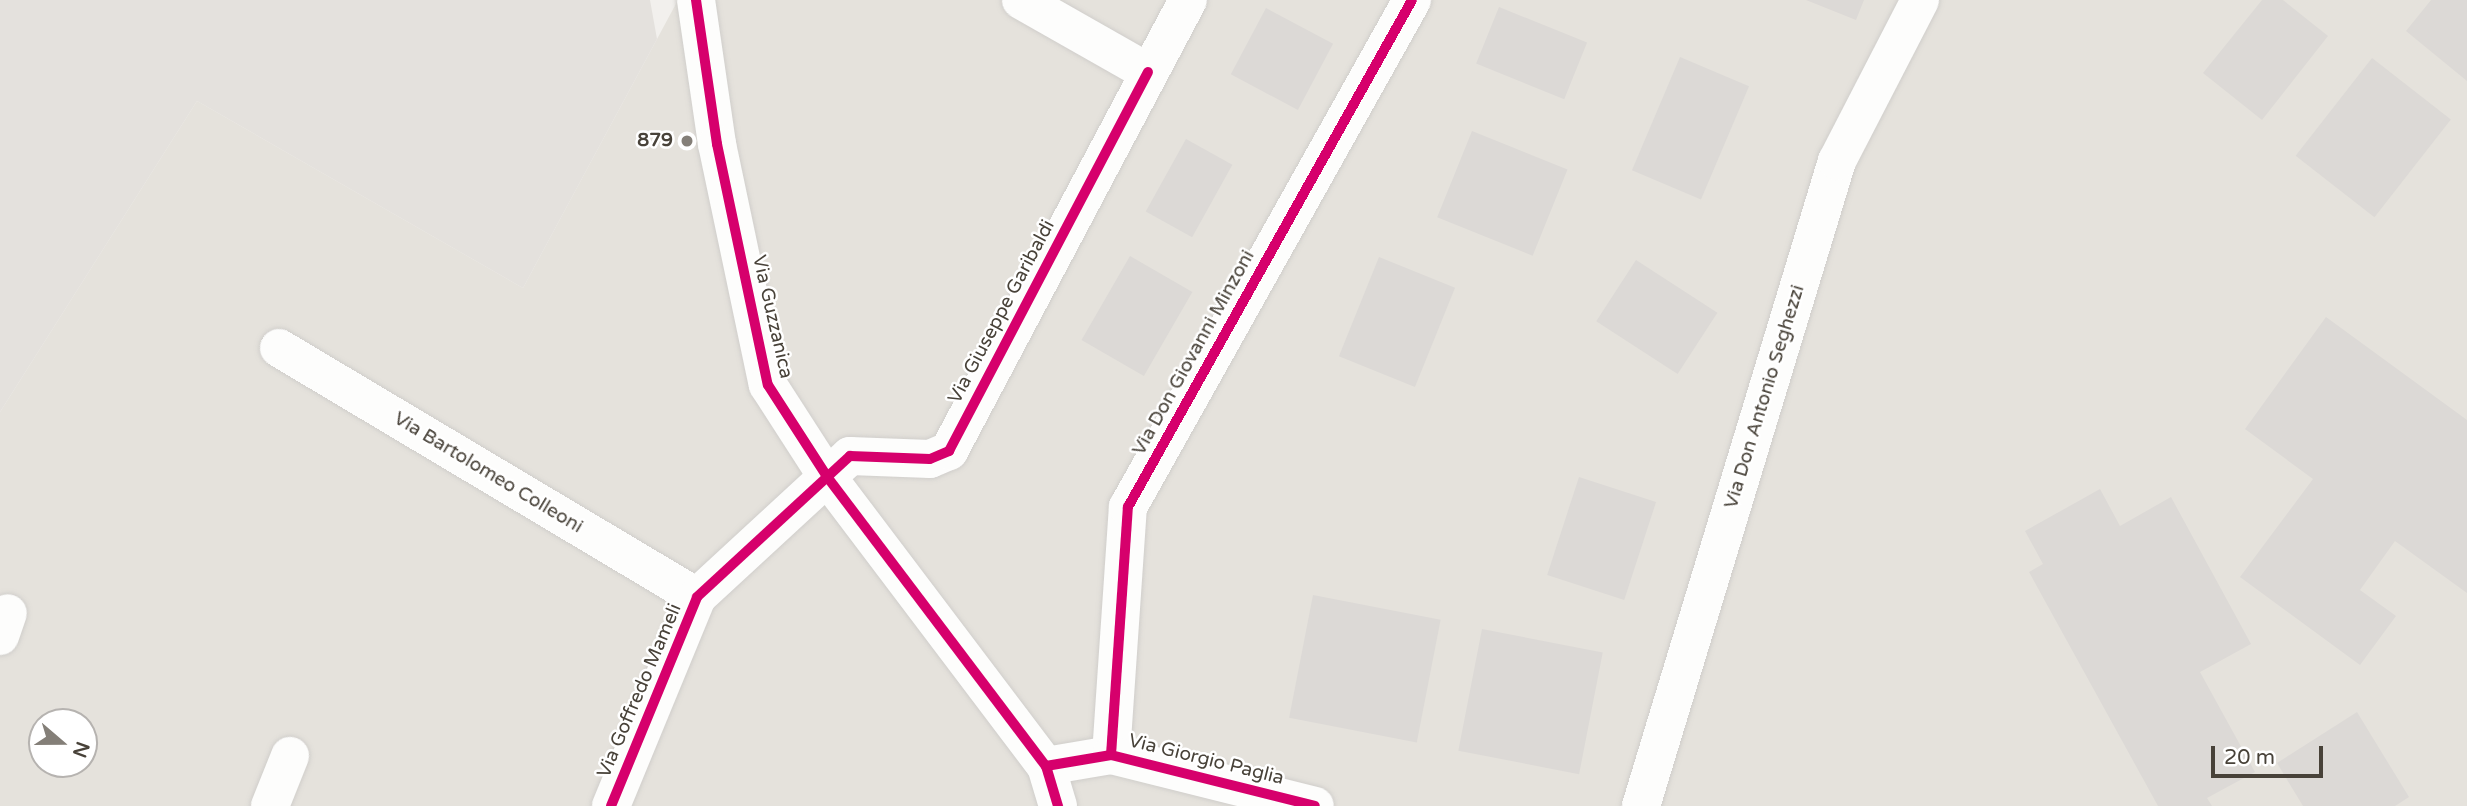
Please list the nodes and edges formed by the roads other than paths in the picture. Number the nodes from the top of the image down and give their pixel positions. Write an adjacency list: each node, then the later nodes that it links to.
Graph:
1 (696, 0): 8 (street, Via Guzzanica)
2 (1021, 0): 6 (street)
3 (1188, 0): 6 (street, Via Giuseppe Garibaldi)
4 (1412, 0): 10 (street, Via Don Giovanni Minzoni)
5 (1920, 0): 17 (street, Via Don Antonio Seghezzi)
6 (1148, 72): 8 (street, Via Giuseppe Garibaldi)
7 (279, 348): 9 (street, Via Bartolomeo Colleoni)
8 (828, 478): 9 (street, Via Goffredo Mameli); 12 (street, Via Guzzanica)
9 (697, 597): 14 (street, Via Goffredo Mameli)
10 (1111, 755): 12 (street, Via Giorgio Paglia); 16 (street, Via Giorgio Paglia)
11 (290, 756): 13 (street)
12 (1046, 766): 15 (street, Via Guzzanica)
13 (270, 806)
14 (611, 806)
15 (1058, 806)
16 (1315, 806)
17 (1641, 806)

